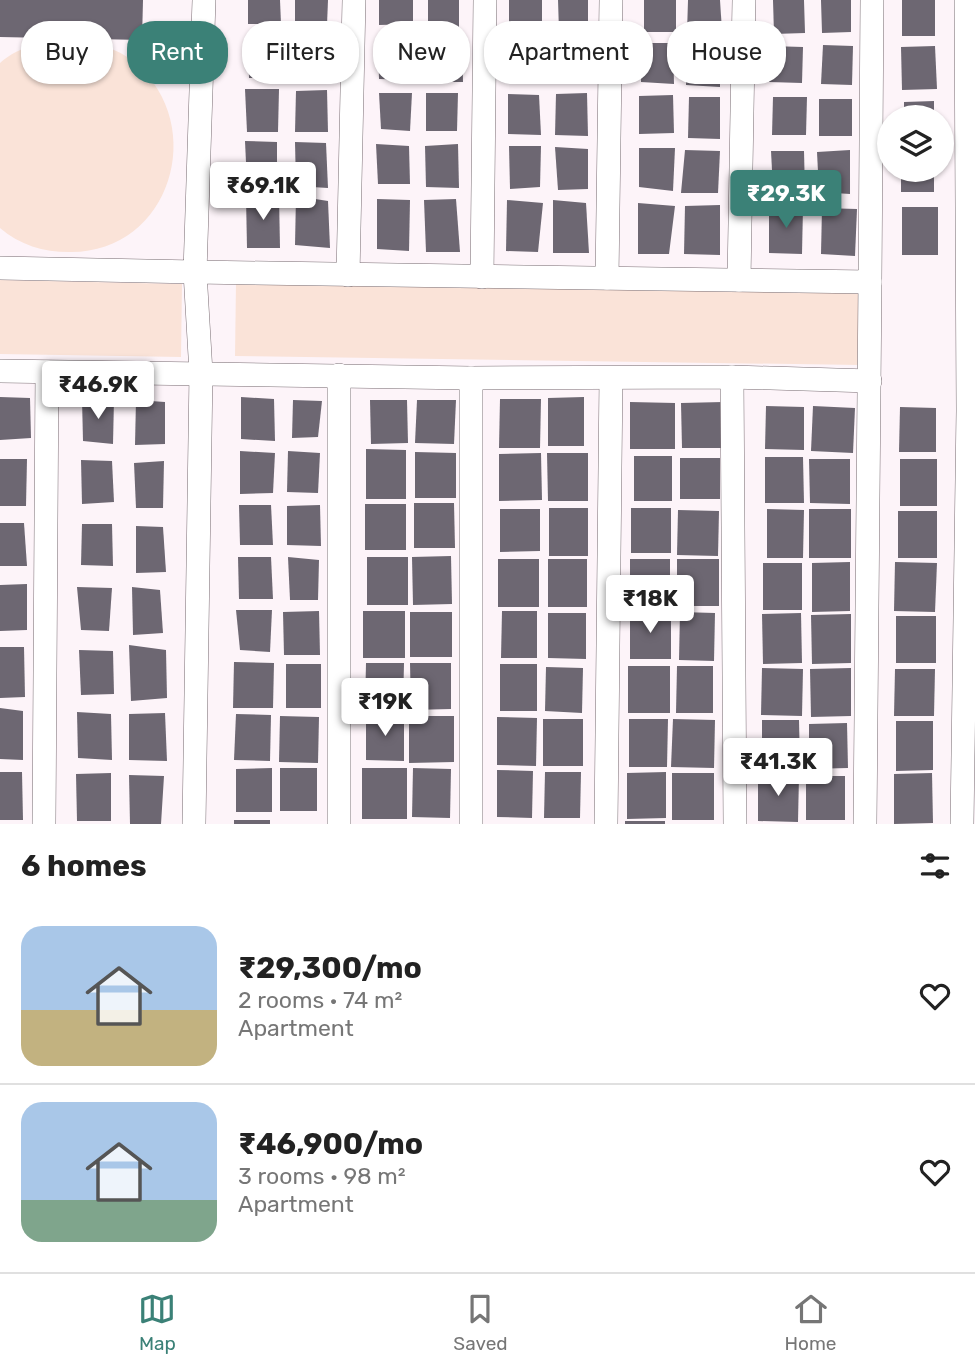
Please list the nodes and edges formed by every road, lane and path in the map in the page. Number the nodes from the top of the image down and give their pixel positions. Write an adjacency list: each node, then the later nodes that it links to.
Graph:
1 (204, 0): 9 (street)
2 (354, 0): 10 (street)
3 (485, 0): 11 (street)
4 (611, 0): 12 (street)
5 (744, 0): 13 (street)
6 (872, 0): 14 (street)
7 (966, 0): 30 (street)
8 (0, 268): 9 (street)
9 (195, 272): 10 (street); 17 (street)
10 (348, 275): 11 (street)
11 (482, 276): 12 (street)
12 (607, 278): 13 (street)
13 (739, 280): 14 (street)
14 (870, 282): 22 (street)
15 (0, 371): 16 (street)
16 (47, 372): 17 (street); 23 (street)
17 (201, 373): 18 (street); 24 (street)
18 (339, 376): 20 (street); 25 (street)
19 (732, 377): 21 (street); 22 (street); 28 (street)
20 (471, 378): 21 (street); 26 (street)
21 (611, 378): 27 (street)
22 (870, 381): 29 (street)
23 (44, 824)
24 (194, 824)
25 (339, 824)
26 (471, 824)
27 (606, 824)
28 (735, 824)
29 (865, 824)
30 (962, 824)

